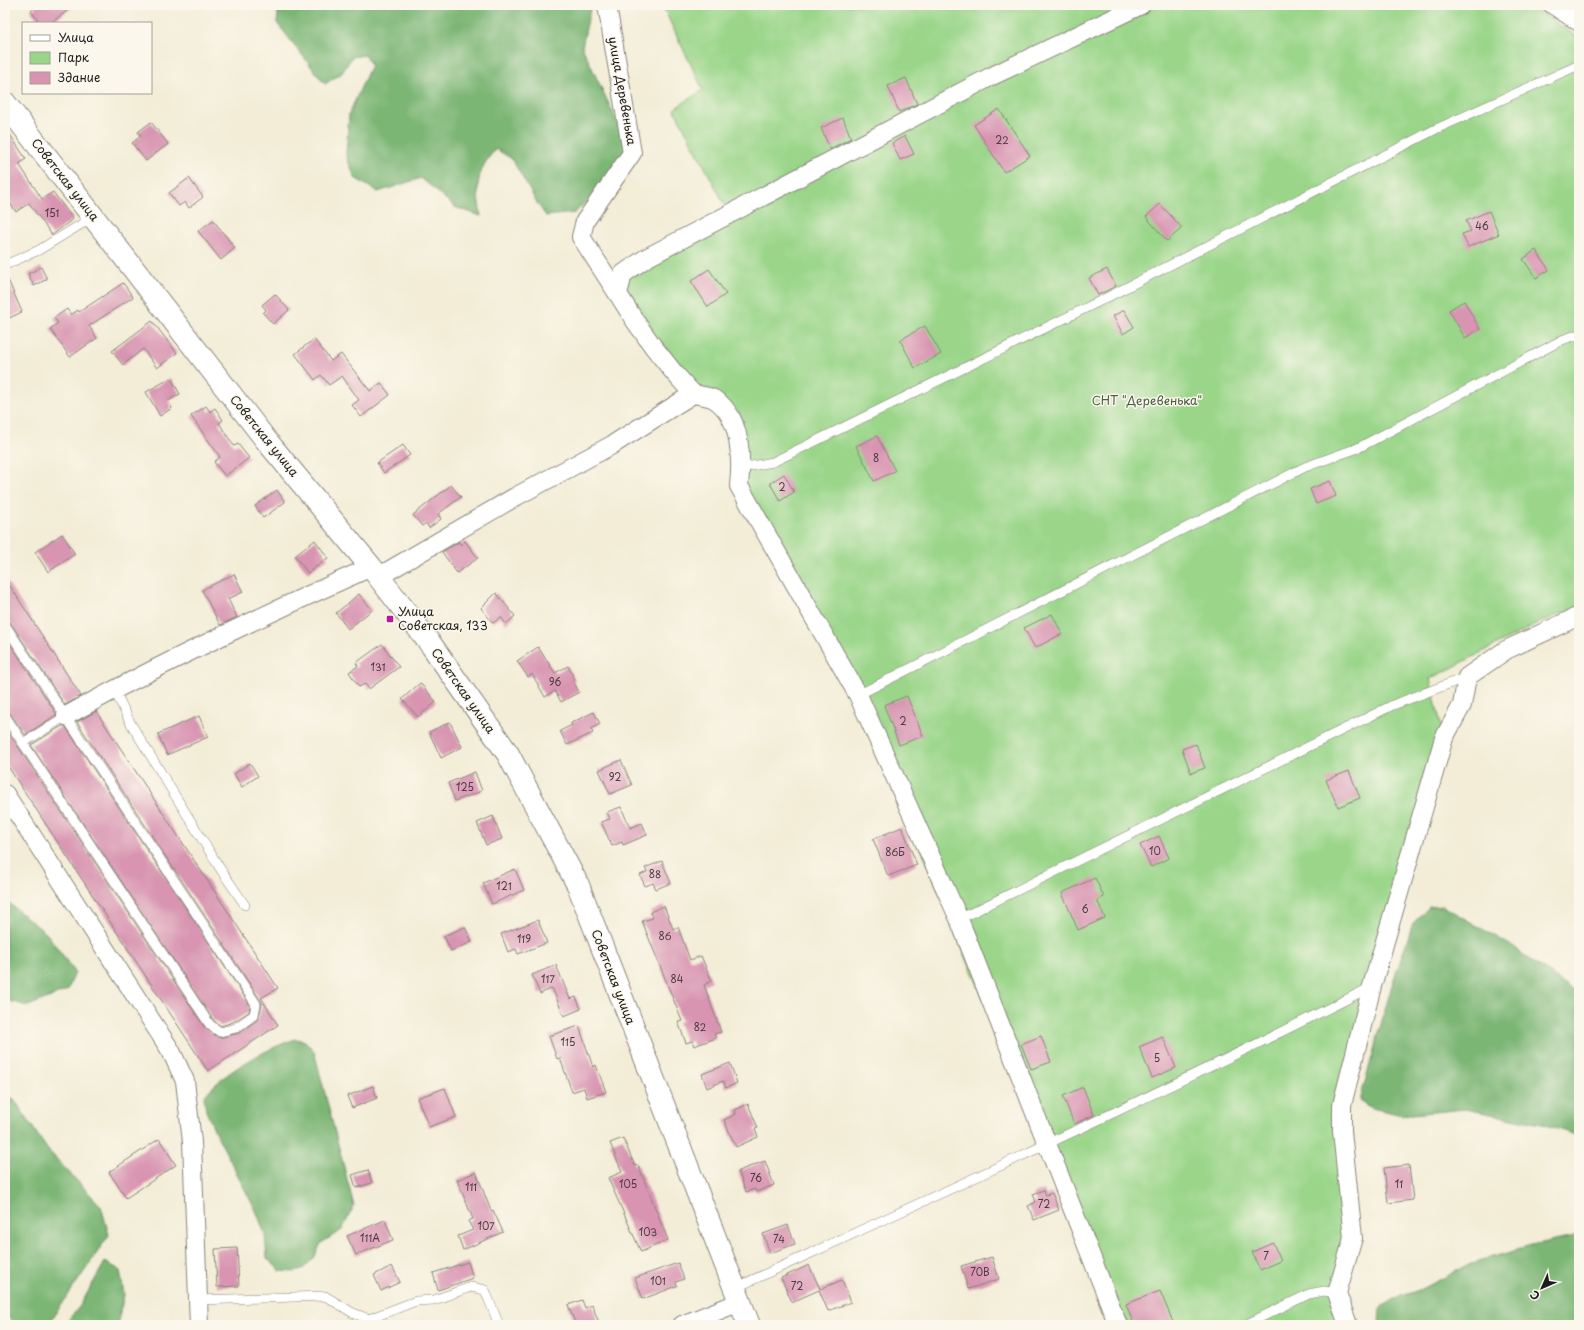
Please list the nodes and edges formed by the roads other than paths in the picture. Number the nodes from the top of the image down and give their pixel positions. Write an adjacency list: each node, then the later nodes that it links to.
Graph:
1 (607, 5): 9 (street, улица Деревенька)
2 (1141, 5): 9 (street)
3 (1554, 5): 4 (street)
4 (1579, 22)
5 (1579, 65): 12 (lane)
6 (5, 103): 7 (street, Советская улица)
7 (93, 217): 8 (lane); 13 (street, Советская улица)
8 (5, 265)
9 (618, 294): 11 (street)
10 (1579, 334): 18 (lane)
11 (693, 394): 12 (street); 13 (street)
12 (741, 468): 18 (street)
13 (375, 572): 17 (street); 28 (street, Советская улица)
14 (1579, 616): 16 (street)
15 (5, 625): 20 (lane)
16 (1467, 677): 24 (lane); 25 (street)
17 (114, 689): 20 (street); 23 (lane)
18 (858, 695): 24 (street)
19 (5, 716): 21 (lane)
20 (66, 716): 21 (lane); 21 (lane)
21 (23, 742)
22 (5, 794): 29 (street)
23 (245, 905)
24 (959, 919): 26 (street)
25 (1372, 986): 26 (lane); 27 (street)
26 (1046, 1146): 28 (lane); 34 (street)
27 (1338, 1293): 35 (lane); 36 (street)
28 (737, 1295): 32 (street); 33 (street, Советская улица)
29 (198, 1300): 30 (street); 31 (lane)
30 (199, 1325)
31 (499, 1325)
32 (682, 1325)
33 (749, 1325)
34 (1118, 1325)
35 (1245, 1325)
36 (1348, 1325)

